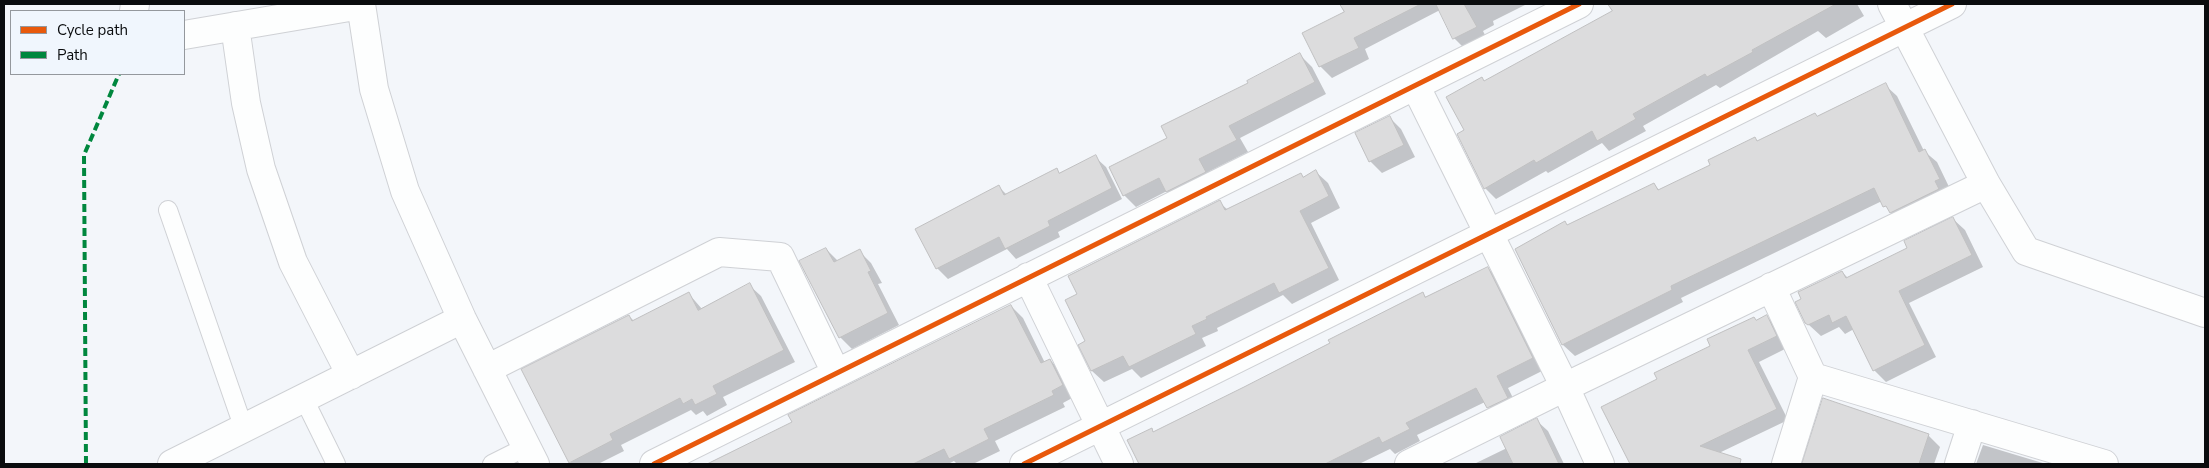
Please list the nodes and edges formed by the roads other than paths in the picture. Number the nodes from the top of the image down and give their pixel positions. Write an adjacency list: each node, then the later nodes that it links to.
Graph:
1 (1579, 4): 7 (street)
2 (1952, 4): 4 (street)
3 (361, 5): 5 (street); 14 (street)
4 (1898, 15): 8 (street); 10 (street)
5 (235, 26): 6 (street); 17 (street)
6 (185, 34)
7 (1416, 87): 10 (street); 11 (street)
8 (1986, 184): 12 (street); 13 (street)
9 (168, 210): 23 (lane)
10 (1488, 234): 19 (street); 22 (street)
11 (1028, 277): 16 (street); 22 (street)
12 (1771, 287): 18 (street); 19 (street)
13 (2205, 313)
14 (462, 319): 15 (street); 17 (street)
15 (487, 369): 16 (street); 24 (street)
16 (836, 373): 28 (street)
17 (351, 375): 20 (street)
18 (1813, 377): 21 (street); 33 (street)
19 (1565, 387): 31 (street); 32 (street)
20 (304, 398): 23 (street); 26 (lane)
21 (1972, 424): 34 (street); 35 (street)
22 (1100, 426): 29 (street); 30 (street)
23 (244, 428): 25 (street)
24 (531, 456): 27 (lane)
25 (172, 464)
26 (336, 464)
27 (492, 464)
28 (654, 464)
29 (1024, 464)
30 (1119, 464)
31 (1410, 464)
32 (1600, 464)
33 (1786, 464)
34 (1959, 464)
35 (2104, 464)

